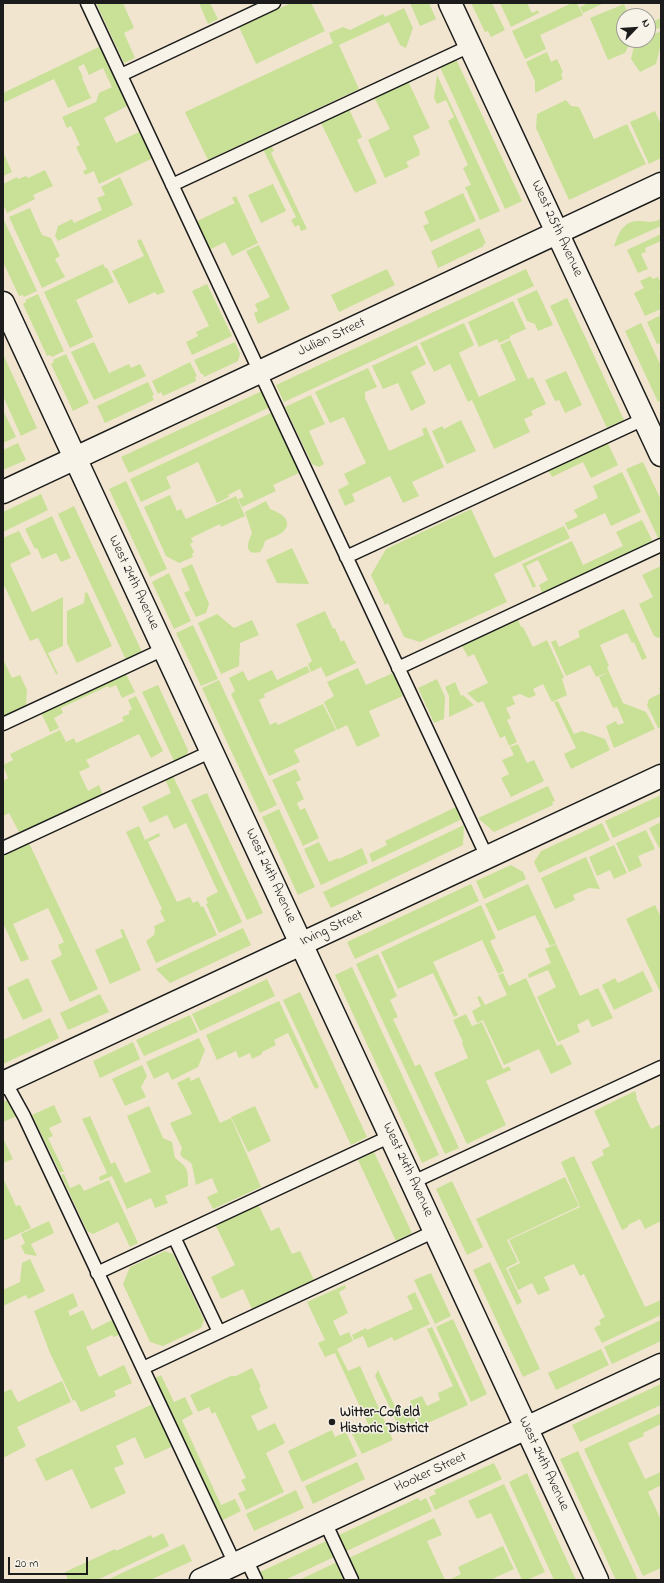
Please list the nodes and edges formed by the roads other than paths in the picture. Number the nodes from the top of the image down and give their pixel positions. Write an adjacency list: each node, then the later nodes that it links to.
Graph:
1 (87, 3): 5 (lane)
2 (274, 3): 5 (lane)
3 (450, 3): 4 (street, West 25th Avenue)
4 (470, 46): 7 (lane); 8 (street, West 25th Avenue)
5 (121, 75): 7 (lane)
6 (661, 184): 8 (street, Julian Street)
7 (172, 185): 10 (lane)
8 (557, 232): 10 (street, Julian Street); 11 (street, West 25th Avenue)
9 (3, 303): 13 (street, West 24th Avenue)
10 (259, 372): 13 (street, Julian Street); 16 (lane)
11 (644, 419): 12 (street, West 25th Avenue); 16 (lane)
12 (661, 455)
13 (75, 458): 14 (street, Julian Street); 17 (street, West 24th Avenue)
14 (3, 492)
15 (661, 545): 18 (lane)
16 (346, 557): 18 (lane)
17 (164, 649): 19 (lane); 20 (street, West 24th Avenue)
18 (398, 668): 23 (lane)
19 (3, 724)
20 (212, 751): 22 (lane); 24 (street, West 24th Avenue)
21 (661, 776): 23 (street, Irving Street)
22 (3, 848)
23 (487, 857): 24 (street, Irving Street)
24 (301, 943): 26 (street, Irving Street); 27 (street, West 24th Avenue)
25 (661, 1067): 28 (lane)
26 (4, 1081): 31 (lane)
27 (391, 1136): 28 (street, West 24th Avenue); 30 (lane)
28 (412, 1182): 29 (street, West 24th Avenue)
29 (435, 1230): 32 (lane); 35 (street, West 24th Avenue)
30 (174, 1237): 31 (lane); 32 (lane)
31 (97, 1273): 34 (lane)
32 (219, 1332): 34 (lane)
33 (661, 1365): 35 (street, Hooker Street)
34 (143, 1368): 37 (lane)
35 (527, 1428): 36 (street, Hooker Street); 41 (street, West 24th Avenue)
36 (325, 1522): 37 (street, Hooker Street); 40 (lane)
37 (241, 1562): 38 (street, Hooker Street); 39 (lane)
38 (201, 1580)
39 (256, 1580)
40 (352, 1580)
41 (598, 1580)

